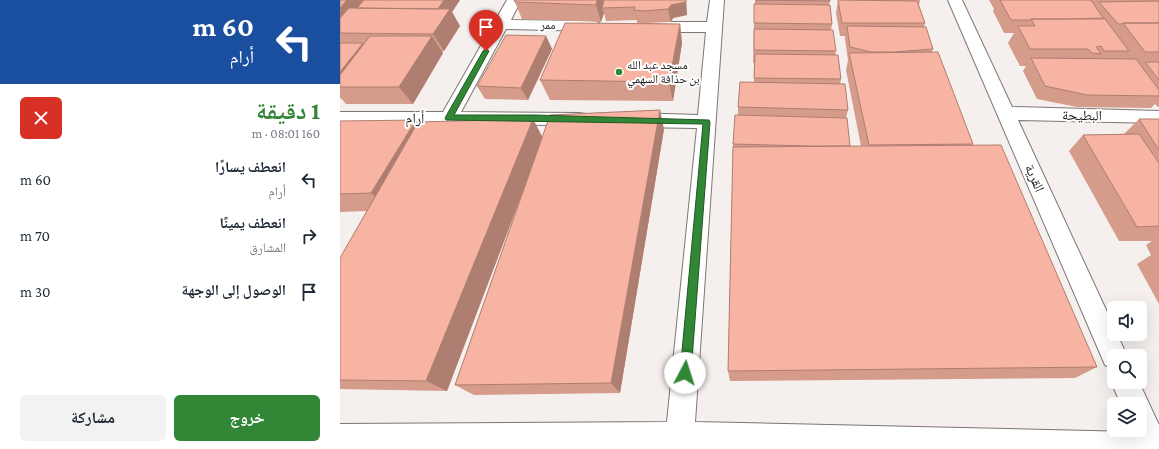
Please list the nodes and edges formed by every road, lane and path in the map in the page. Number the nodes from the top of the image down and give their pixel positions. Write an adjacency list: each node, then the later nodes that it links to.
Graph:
1 (514, 0): 4 (street)
2 (717, 0): 7 (street)
3 (955, 0): 8 (street, القرية)
4 (501, 24): 5 (street, ممر); 11 (street)
5 (610, 26)
6 (633, 26): 7 (street)
7 (715, 27): 14 (street)
8 (1006, 113): 9 (street, البطيحة); 15 (street, القرية)
9 (1159, 117)
10 (340, 118): 11 (street, أرام)
11 (448, 118): 12 (street, أرام)
12 (597, 119)
13 (619, 119): 14 (street)
14 (707, 122): 17 (street)
15 (1111, 349)
16 (1147, 428): 19 (street)
17 (680, 436): 18 (street); 19 (street)
18 (340, 439)
19 (1157, 447)

